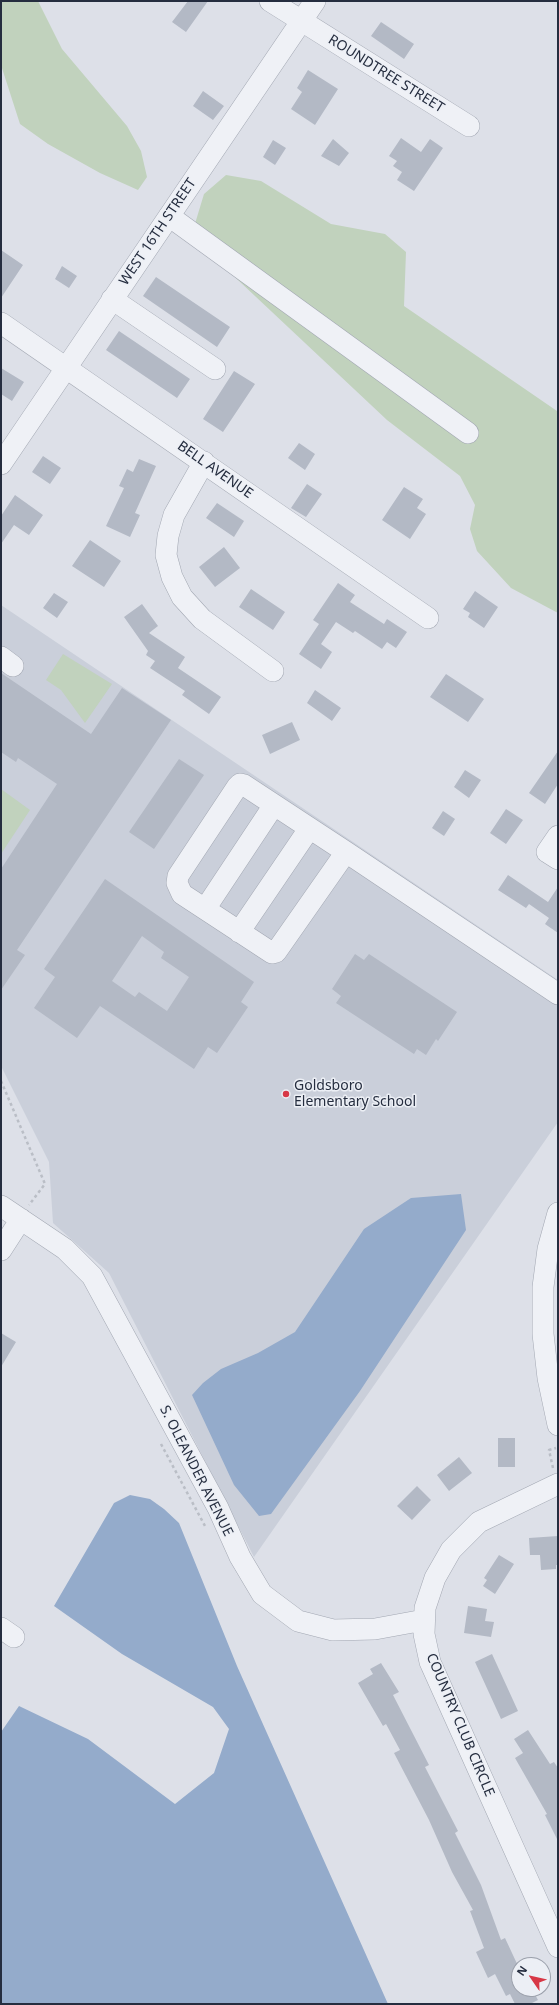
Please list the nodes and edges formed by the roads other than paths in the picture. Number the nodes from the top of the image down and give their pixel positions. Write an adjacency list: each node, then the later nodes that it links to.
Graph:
1 (270, 1): 3 (street, ROUNDTREE STREET)
2 (315, 1): 3 (street, WEST 16TH STREET)
3 (302, 21): 4 (street, ROUNDTREE STREET); 5 (street, WEST 16TH STREET)
4 (469, 126)
5 (169, 216): 6 (street, WEST 16TH STREET); 10 (street)
6 (112, 299): 8 (street, WEST 16TH STREET); 9 (street)
7 (1, 323): 8 (street, BELL AVENUE)
8 (66, 367): 11 (street, BELL AVENUE); 12 (street, WEST 16TH STREET)
9 (215, 369)
10 (468, 433)
11 (204, 462): 13 (street, BELL AVENUE); 14 (street)
12 (1, 464)
13 (428, 618)
14 (273, 671)
15 (274, 805): 16 (street); 18 (street); 18 (street)
16 (309, 828): 17 (street); 19 (street)
17 (346, 852): 19 (street); 20 (street)
18 (205, 910): 19 (street)
19 (239, 932)
20 (558, 994)
21 (1, 1206): 22 (street, S. OLEANDER AVENUE)
22 (23, 1214): 24 (street); 27 (street, S. OLEANDER AVENUE)
23 (558, 1214): 25 (street)
24 (1, 1250)
25 (558, 1425)
26 (555, 1478): 27 (street, COUNTRY CLUB CIRCLE)
27 (424, 1620): 28 (street, COUNTRY CLUB CIRCLE)
28 (558, 1947)

